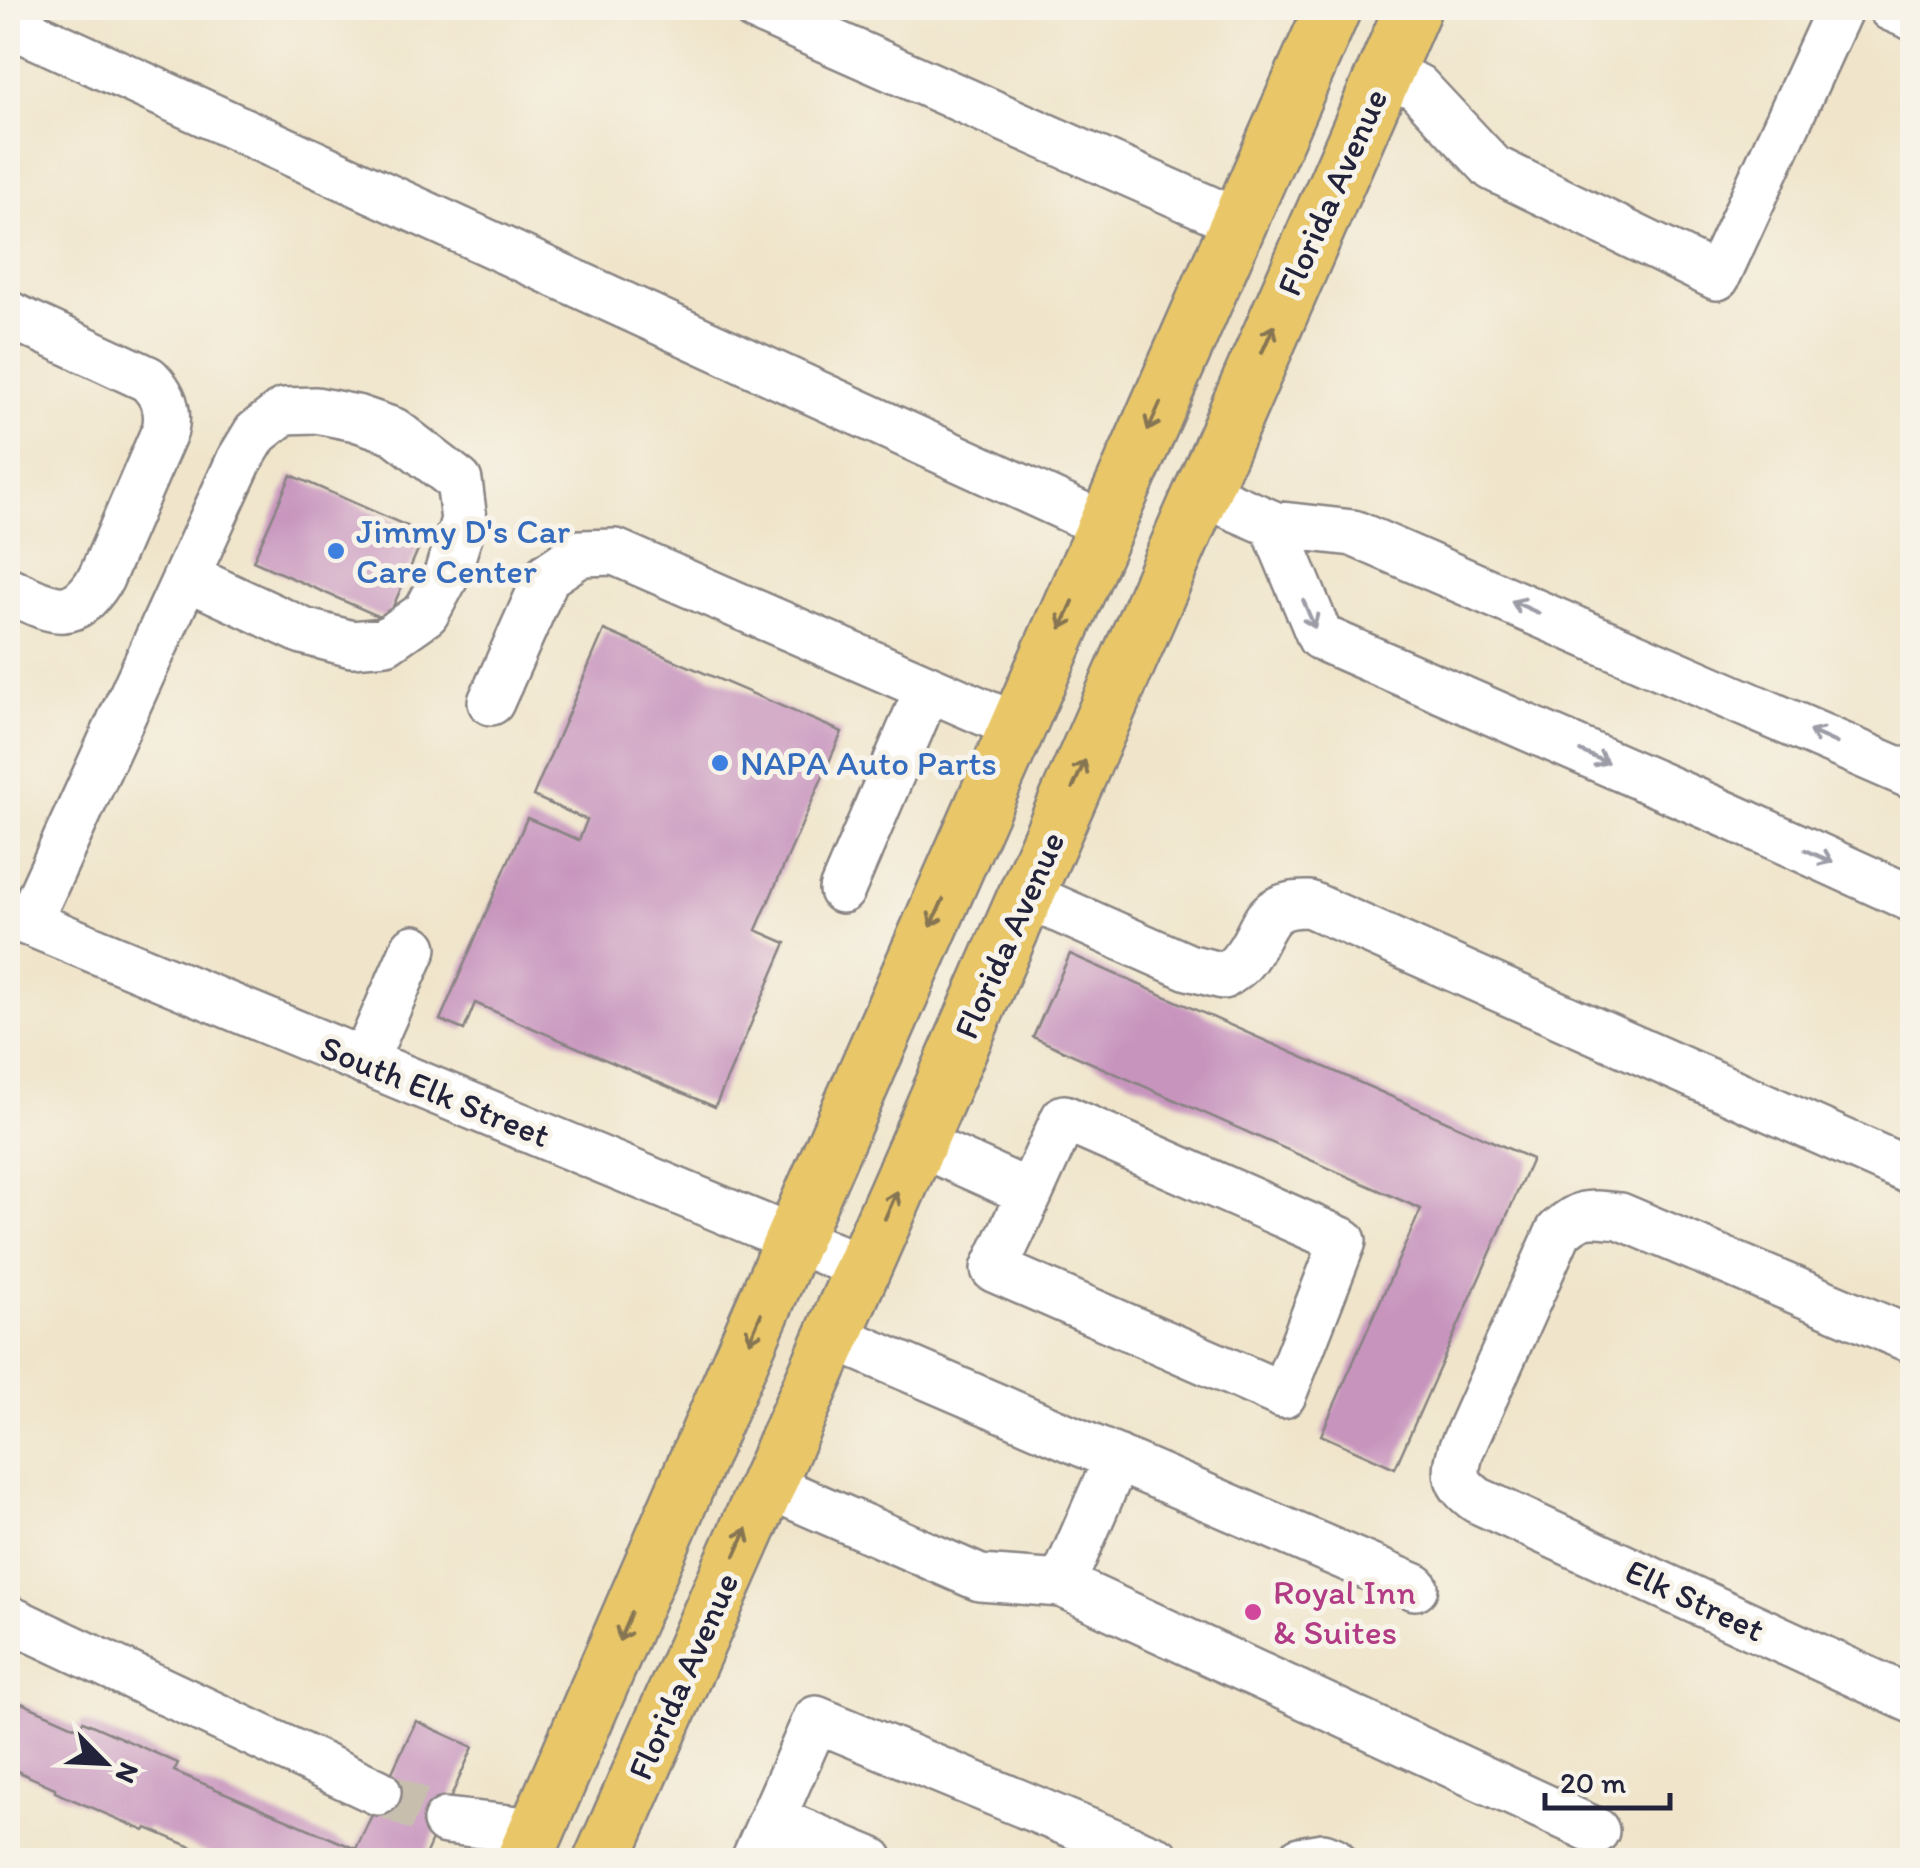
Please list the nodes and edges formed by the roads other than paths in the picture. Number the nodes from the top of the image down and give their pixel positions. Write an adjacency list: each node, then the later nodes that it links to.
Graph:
1 (756, 8): 10 (street)
2 (1334, 8): 10 (main road, Florida Avenue)
3 (1363, 8): 12 (main road)
4 (1413, 8): 9 (main road, Florida Avenue)
5 (1840, 8): 9 (street)
6 (1891, 8): 7 (street)
7 (1912, 17)
8 (8, 23): 14 (street)
9 (1384, 73): 12 (main road, Florida Avenue, one-way to 9)
10 (1239, 222): 14 (main road, Florida Avenue, one-way to 14)
11 (8, 314): 16 (street)
12 (1202, 492): 13 (street); 22 (main road, Florida Avenue, one-way to 12)
13 (1272, 524): 20 (street, one-way to 13); 23 (street, one-way to 23)
14 (1106, 526): 19 (main road, Florida Avenue, one-way to 19)
15 (187, 578): 15 (street); 24 (street)
16 (8, 590)
17 (928, 688): 18 (street); 19 (street); 21 (street)
18 (491, 702)
19 (1018, 727): 30 (main road, Florida Avenue, one-way to 30)
20 (1912, 776)
21 (842, 890)
22 (1026, 896): 27 (main road, Florida Avenue); 28 (street)
23 (1912, 899)
24 (18, 919): 26 (street, South Elk Street)
25 (414, 948): 26 (street)
26 (364, 1062): 30 (street, South Elk Street)
27 (918, 1143): 29 (street); 31 (main road, Florida Avenue, one-way to 27)
28 (1912, 1172)
29 (1030, 1192): 29 (street)
30 (793, 1239): 31 (street, South Elk Street); 44 (main road, Florida Avenue, one-way to 44)
31 (863, 1268): 32 (main road, Florida Avenue)
32 (832, 1336): 34 (street); 35 (main road, Florida Avenue)
33 (1912, 1340): 39 (street, Elk Street)
34 (1117, 1458): 36 (street); 37 (street)
35 (766, 1485): 36 (street); 45 (main road, Florida Avenue, one-way to 35)
36 (1062, 1584): 43 (street)
37 (1416, 1587)
38 (8, 1618): 40 (street)
39 (1912, 1700)
40 (378, 1792)
41 (772, 1819): 46 (street); 47 (street); 48 (street)
42 (446, 1821): 44 (street)
43 (1596, 1831)
44 (530, 1846)
45 (608, 1859)
46 (754, 1860)
47 (871, 1860)
48 (1158, 1860)
49 (1300, 1860): 50 (street)
50 (1333, 1860)

